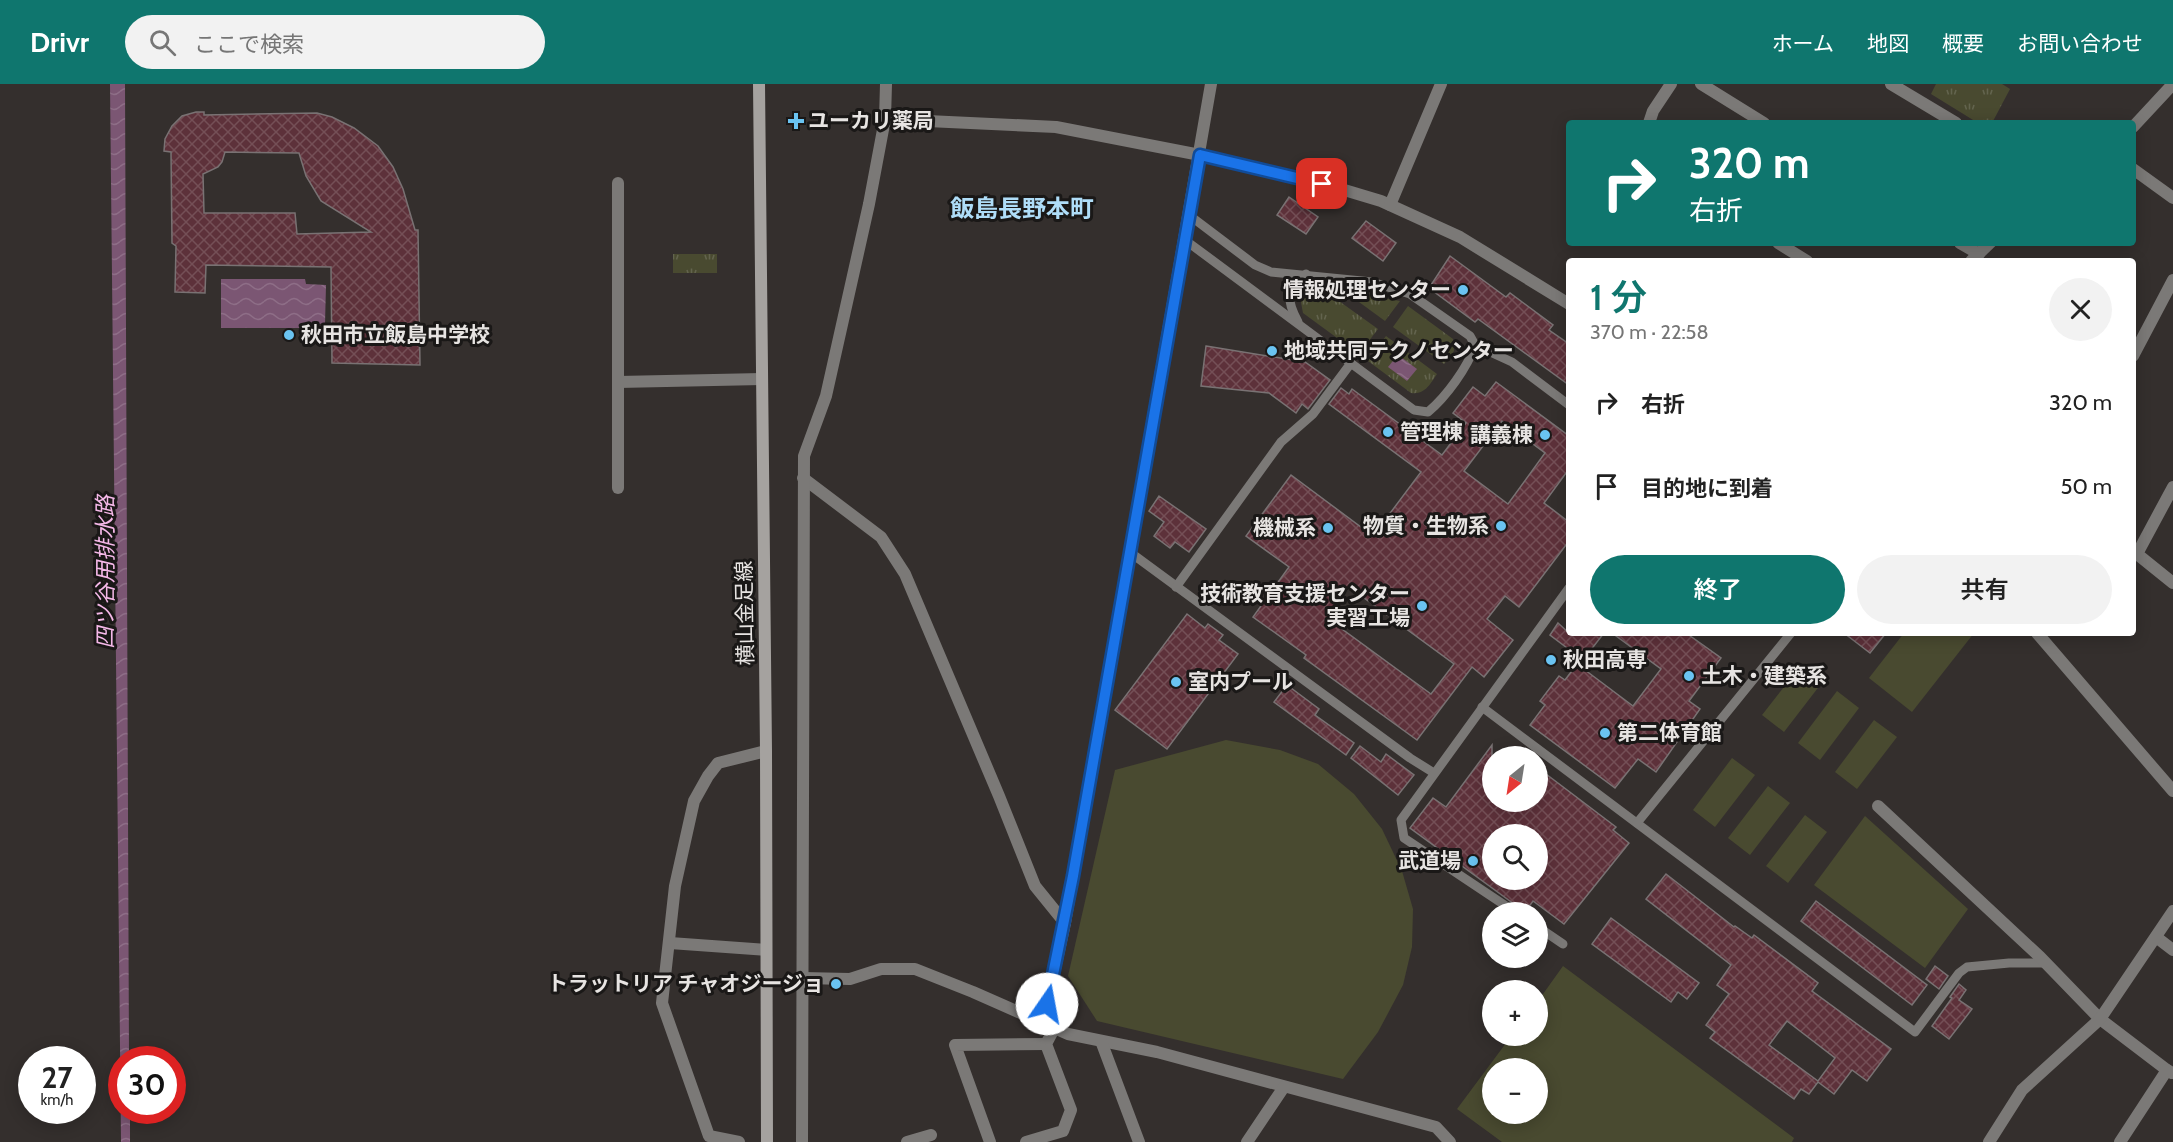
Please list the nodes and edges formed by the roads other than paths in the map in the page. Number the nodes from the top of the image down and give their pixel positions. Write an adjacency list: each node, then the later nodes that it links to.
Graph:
1 (759, 84): 34 (street, 横山金足線)
2 (886, 84): 9 (street)
3 (1211, 84): 14 (street)
4 (1441, 84): 18 (street)
5 (1671, 84): 10 (street)
6 (1701, 84): 11 (street)
7 (1891, 84): 12 (street)
8 (2173, 84): 13 (street)
9 (885, 119): 14 (street); 37 (street)
10 (1650, 120)
11 (1759, 120)
12 (1951, 120)
13 (2136, 124)
14 (1200, 155): 18 (street); 19 (street)
15 (2136, 171): 17 (street)
16 (618, 183): 35 (street)
17 (2173, 198)
18 (1390, 205): 29 (street)
19 (1189, 215): 20 (street); 27 (lane)
20 (1185, 240): 30 (lane); 40 (street)
21 (1783, 246): 24 (street)
22 (1963, 246): 25 (street)
23 (1987, 246): 26 (street)
24 (1803, 258)
25 (1973, 258)
26 (1975, 258)
27 (1306, 274): 30 (lane); 31 (lane)
28 (2173, 280): 32 (street)
29 (1566, 302)
30 (1299, 325): 33 (lane)
31 (1475, 345): 33 (lane); 36 (lane)
32 (2136, 350)
33 (1351, 363): 42 (lane)
34 (762, 379): 35 (street); 47 (street, 横山金足線)
35 (618, 382): 39 (street)
36 (1566, 403)
37 (803, 478): 54 (street); 62 (street)
38 (2173, 487): 41 (street)
39 (618, 488)
40 (1131, 553): 42 (lane); 54 (street)
41 (2173, 583)
42 (1176, 587): 48 (lane)
43 (1566, 592): 46 (lane)
44 (1789, 636): 51 (lane)
45 (2040, 636): 49 (street)
46 (1482, 707): 48 (lane); 51 (lane)
47 (765, 751): 57 (street); 59 (street, 横山金足線)
48 (1434, 773): 52 (lane)
49 (2173, 790)
50 (1878, 806): 61 (street)
51 (1637, 823): 61 (lane)
52 (1500, 902)
53 (2173, 912): 56 (street)
54 (1065, 923): 64 (street)
55 (1548, 934): 58 (lane)
56 (2156, 937): 60 (street); 63 (street)
57 (670, 943): 59 (street); 71 (street)
58 (1563, 944)
59 (766, 950): 72 (street, 横山金足線)
60 (2173, 950)
61 (2046, 963): 63 (street)
62 (802, 978): 64 (street); 73 (street)
63 (2100, 1019): 67 (street); 79 (street)
64 (1049, 1026): 65 (street); 66 (street)
65 (1101, 1041): 68 (street); 77 (street)
66 (1046, 1044): 75 (street); 76 (street)
67 (2170, 1072): 80 (street)
68 (1284, 1087): 70 (street); 78 (street)
69 (931, 1136): 74 (street)
70 (1442, 1139)
71 (739, 1142)
72 (767, 1142)
73 (802, 1142)
74 (907, 1142)
75 (990, 1142)
76 (1026, 1142)
77 (1139, 1142)
78 (1247, 1142)
79 (1989, 1142)
80 (2120, 1142)

